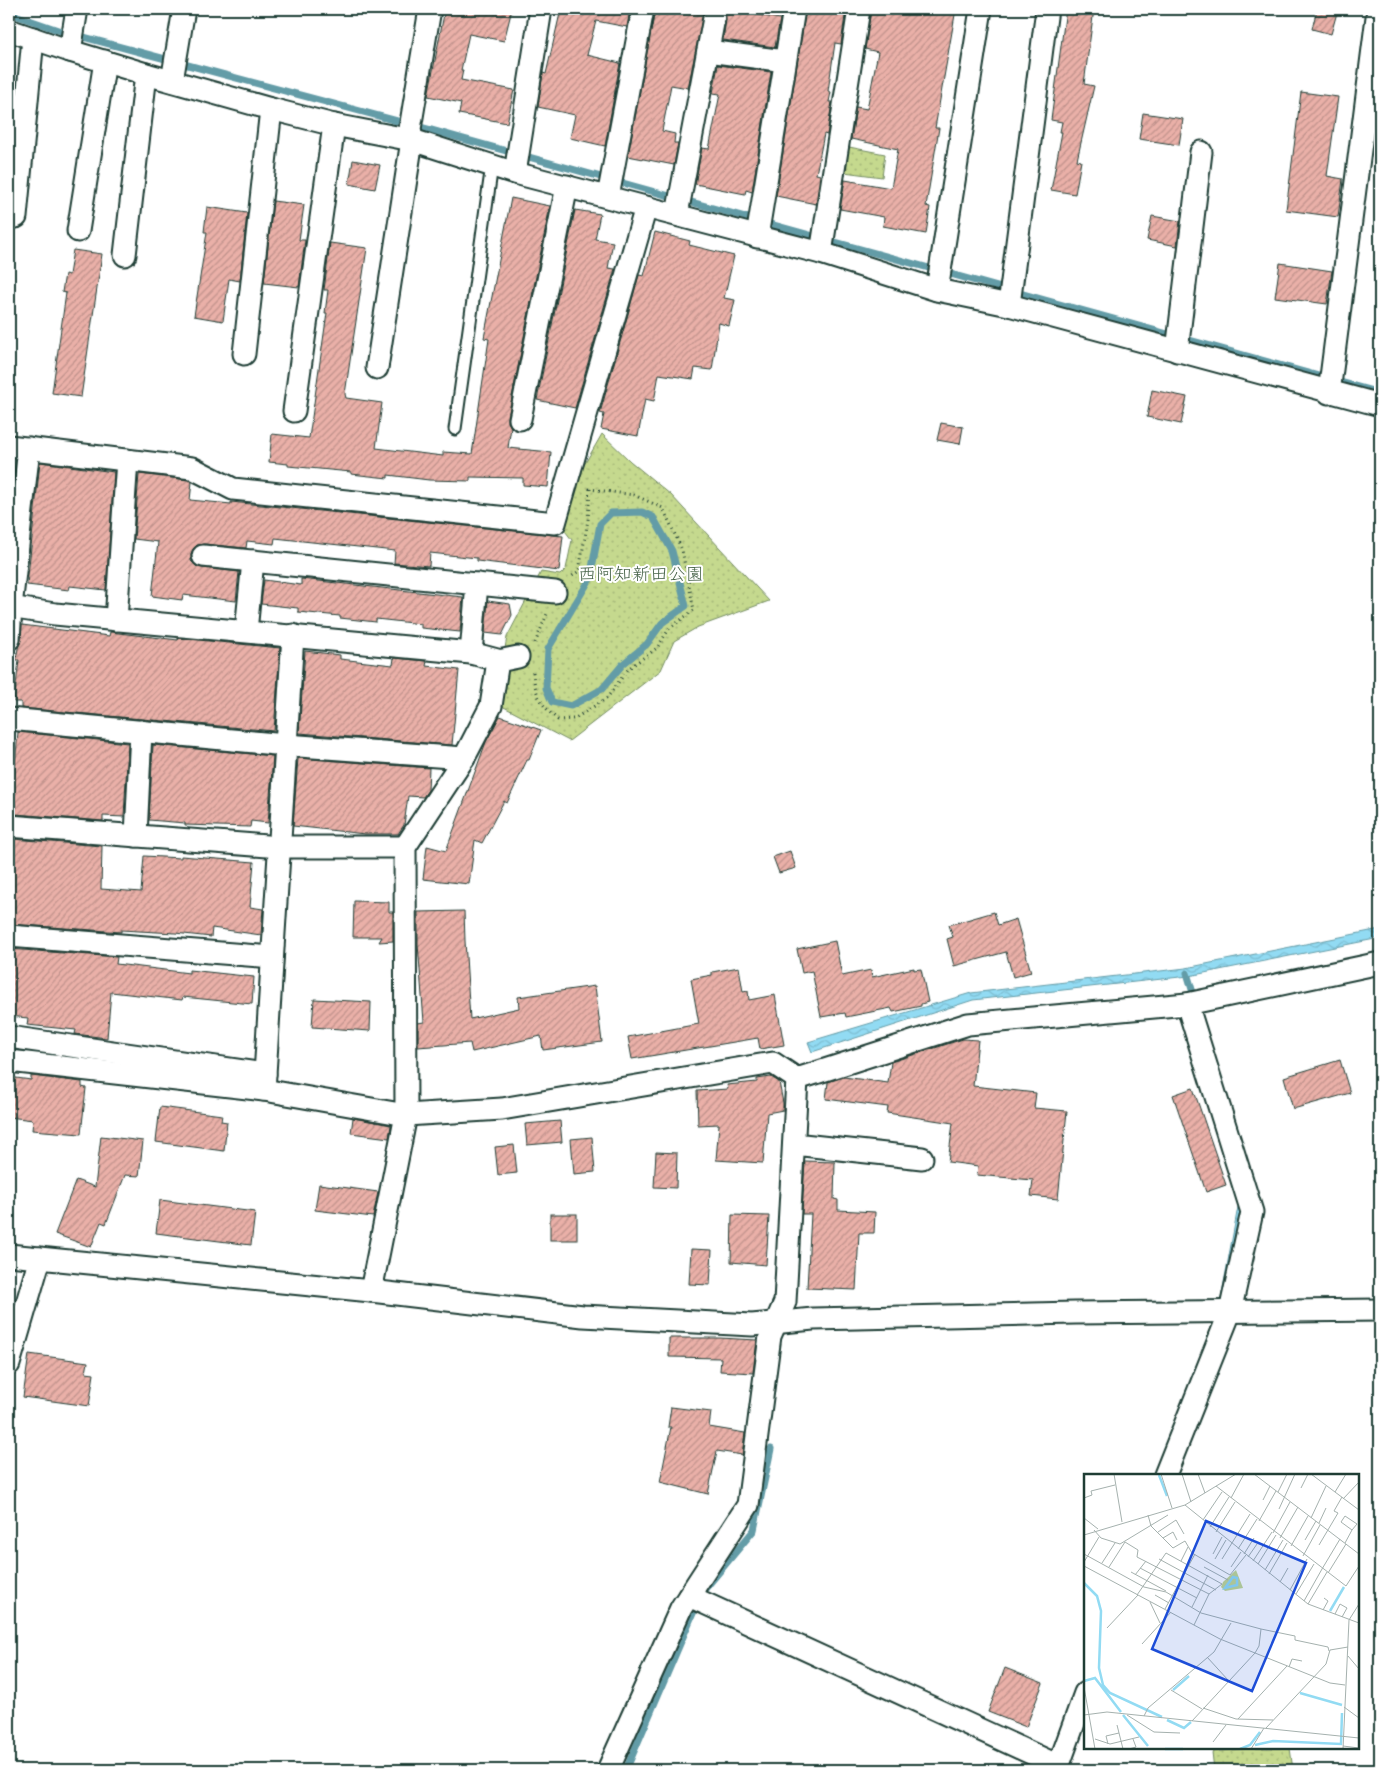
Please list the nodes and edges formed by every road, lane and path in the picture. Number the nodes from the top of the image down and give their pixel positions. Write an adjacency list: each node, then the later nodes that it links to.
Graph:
1 (184, 9): 19 (street)
2 (430, 9): 22 (street)
3 (541, 9): 25 (street)
4 (643, 9): 27 (street)
5 (794, 9): 17 (street)
6 (860, 9): 33 (street)
7 (981, 9): 35 (street)
8 (1047, 9): 36 (street)
9 (1378, 9): 40 (street)
10 (76, 17): 14 (street)
11 (714, 18): 15 (street)
12 (9, 30): 13 (street)
13 (32, 38): 14 (street); 30 (street)
14 (70, 50): 16 (street)
15 (708, 51): 17 (street); 29 (street)
16 (105, 61): 18 (street); 31 (street)
17 (785, 61): 32 (street)
18 (146, 74): 19 (street); 34 (street)
19 (172, 80): 20 (street)
20 (271, 109): 21 (street); 38 (street)
21 (334, 125): 22 (street); 42 (street)
22 (412, 127): 24 (street); 39 (street)
23 (1201, 152): 37 (street)
24 (492, 165): 25 (street); 44 (lane)
25 (515, 172): 26 (street)
26 (567, 186): 27 (street); 43 (street)
27 (608, 196): 28 (street)
28 (646, 207): 29 (street); 46 (street)
29 (678, 214): 32 (street)
30 (16, 217)
31 (78, 232)
32 (757, 236): 33 (street)
33 (822, 252): 35 (street)
34 (124, 255)
35 (937, 289): 36 (street)
36 (1009, 305): 37 (street)
37 (1177, 350): 40 (street)
38 (244, 354)
39 (377, 368)
40 (1329, 392): 41 (street)
41 (1380, 405)
42 (294, 411)
43 (520, 419)
44 (455, 429)
45 (19, 447): 46 (street); 51 (street)
46 (127, 460): 52 (street)
47 (203, 556): 48 (street)
48 (253, 561): 49 (street); 53 (street)
49 (477, 584): 50 (street); 56 (street)
50 (555, 592): 57 (path); 57 (path)
51 (10, 607): 52 (street); 55 (street)
52 (116, 620): 53 (street)
53 (246, 631): 54 (street)
54 (293, 635): 56 (street); 60 (street)
55 (9, 639)
56 (471, 652): 57 (street)
57 (517, 657): 61 (street)
58 (9, 719): 59 (street)
59 (141, 731): 60 (street); 63 (street)
60 (286, 745): 61 (street); 64 (street)
61 (464, 758): 65 (street)
62 (9, 826): 63 (street)
63 (136, 836): 64 (street)
64 (280, 847): 65 (street); 67 (street)
65 (405, 847): 74 (street)
66 (9, 936): 67 (street)
67 (272, 957): 73 (street)
68 (1380, 963): 69 (street)
69 (1187, 1004): 72 (street); 81 (street)
70 (9, 1037): 73 (street)
71 (9, 1060): 73 (street)
72 (797, 1079): 74 (street); 75 (street)
73 (264, 1082): 74 (street)
74 (406, 1116): 79 (street)
75 (794, 1144): 76 (street); 82 (street)
76 (922, 1158)
77 (9, 1254): 78 (street)
78 (40, 1258): 79 (street); 83 (street)
79 (371, 1291): 82 (street)
80 (1380, 1310): 81 (street)
81 (1230, 1312): 82 (street); 84 (street)
82 (778, 1322): 85 (street)
83 (9, 1364)
84 (1165, 1474)
85 (689, 1596): 87 (street); 88 (street)
86 (1084, 1696): 87 (street)
87 (1058, 1768)
88 (608, 1770)

